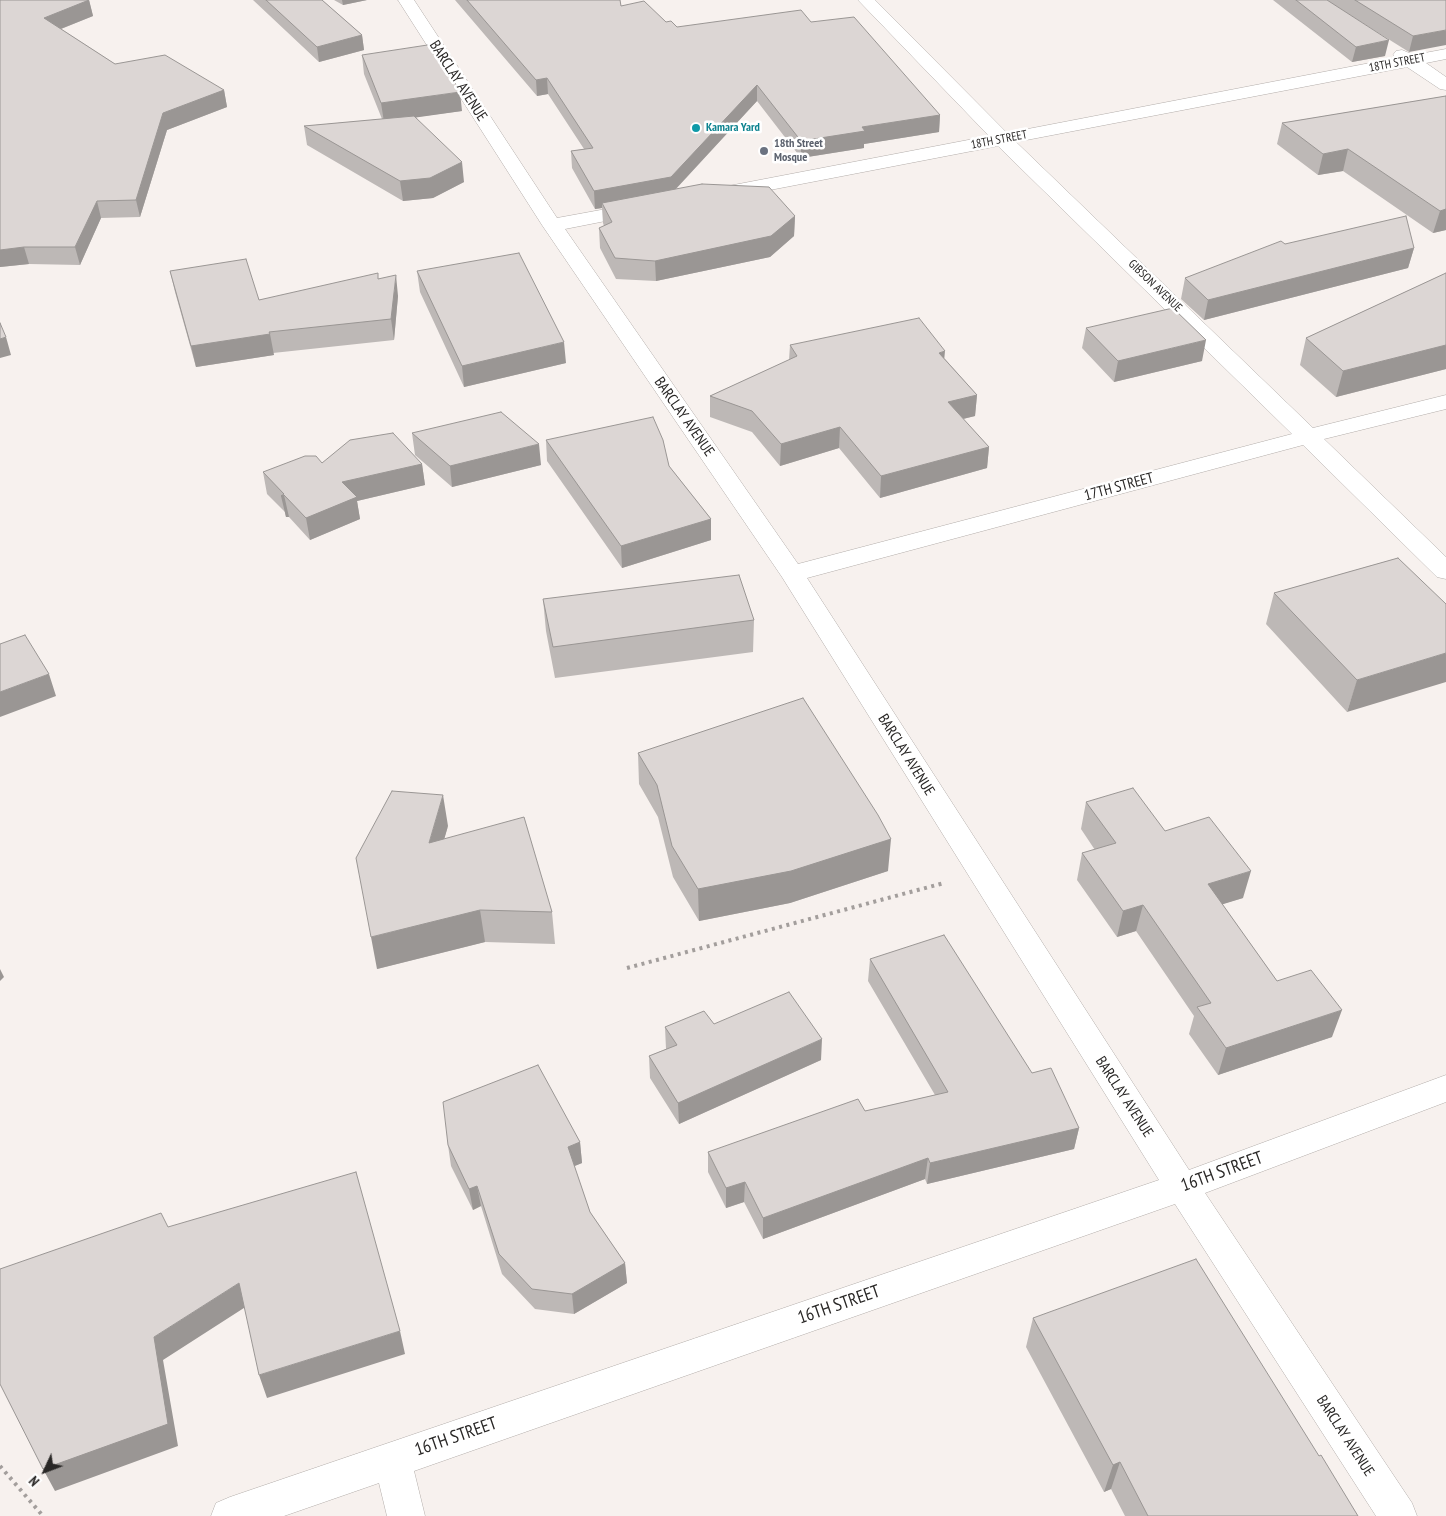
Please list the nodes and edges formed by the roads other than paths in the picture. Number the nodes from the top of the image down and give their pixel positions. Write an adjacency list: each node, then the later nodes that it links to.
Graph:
1 (406, 0): 10 (street, BARCLAY AVENUE)
2 (866, 0): 7 (street, GIBSON AVENUE)
3 (1386, 45): 5 (street)
4 (1446, 54): 5 (street, 18TH STREET)
5 (1410, 60): 6 (street); 7 (street, 18TH STREET)
6 (1446, 85)
7 (1002, 139): 8 (street, 18TH STREET); 12 (street, GIBSON AVENUE)
8 (699, 197)
9 (660, 205): 10 (street)
10 (552, 225): 14 (street, BARCLAY AVENUE)
11 (1446, 402): 12 (street, 17TH STREET)
12 (1310, 436): 13 (street, GIBSON AVENUE); 14 (street, 17TH STREET)
13 (1446, 570)
14 (792, 574): 16 (street, BARCLAY AVENUE)
15 (1446, 1088): 16 (street, 16TH STREET)
16 (1182, 1187): 17 (street, 16TH STREET); 20 (street, BARCLAY AVENUE)
17 (392, 1459): 18 (street, 16TH STREET); 19 (street)
18 (230, 1516)
19 (406, 1516)
20 (1398, 1516)

